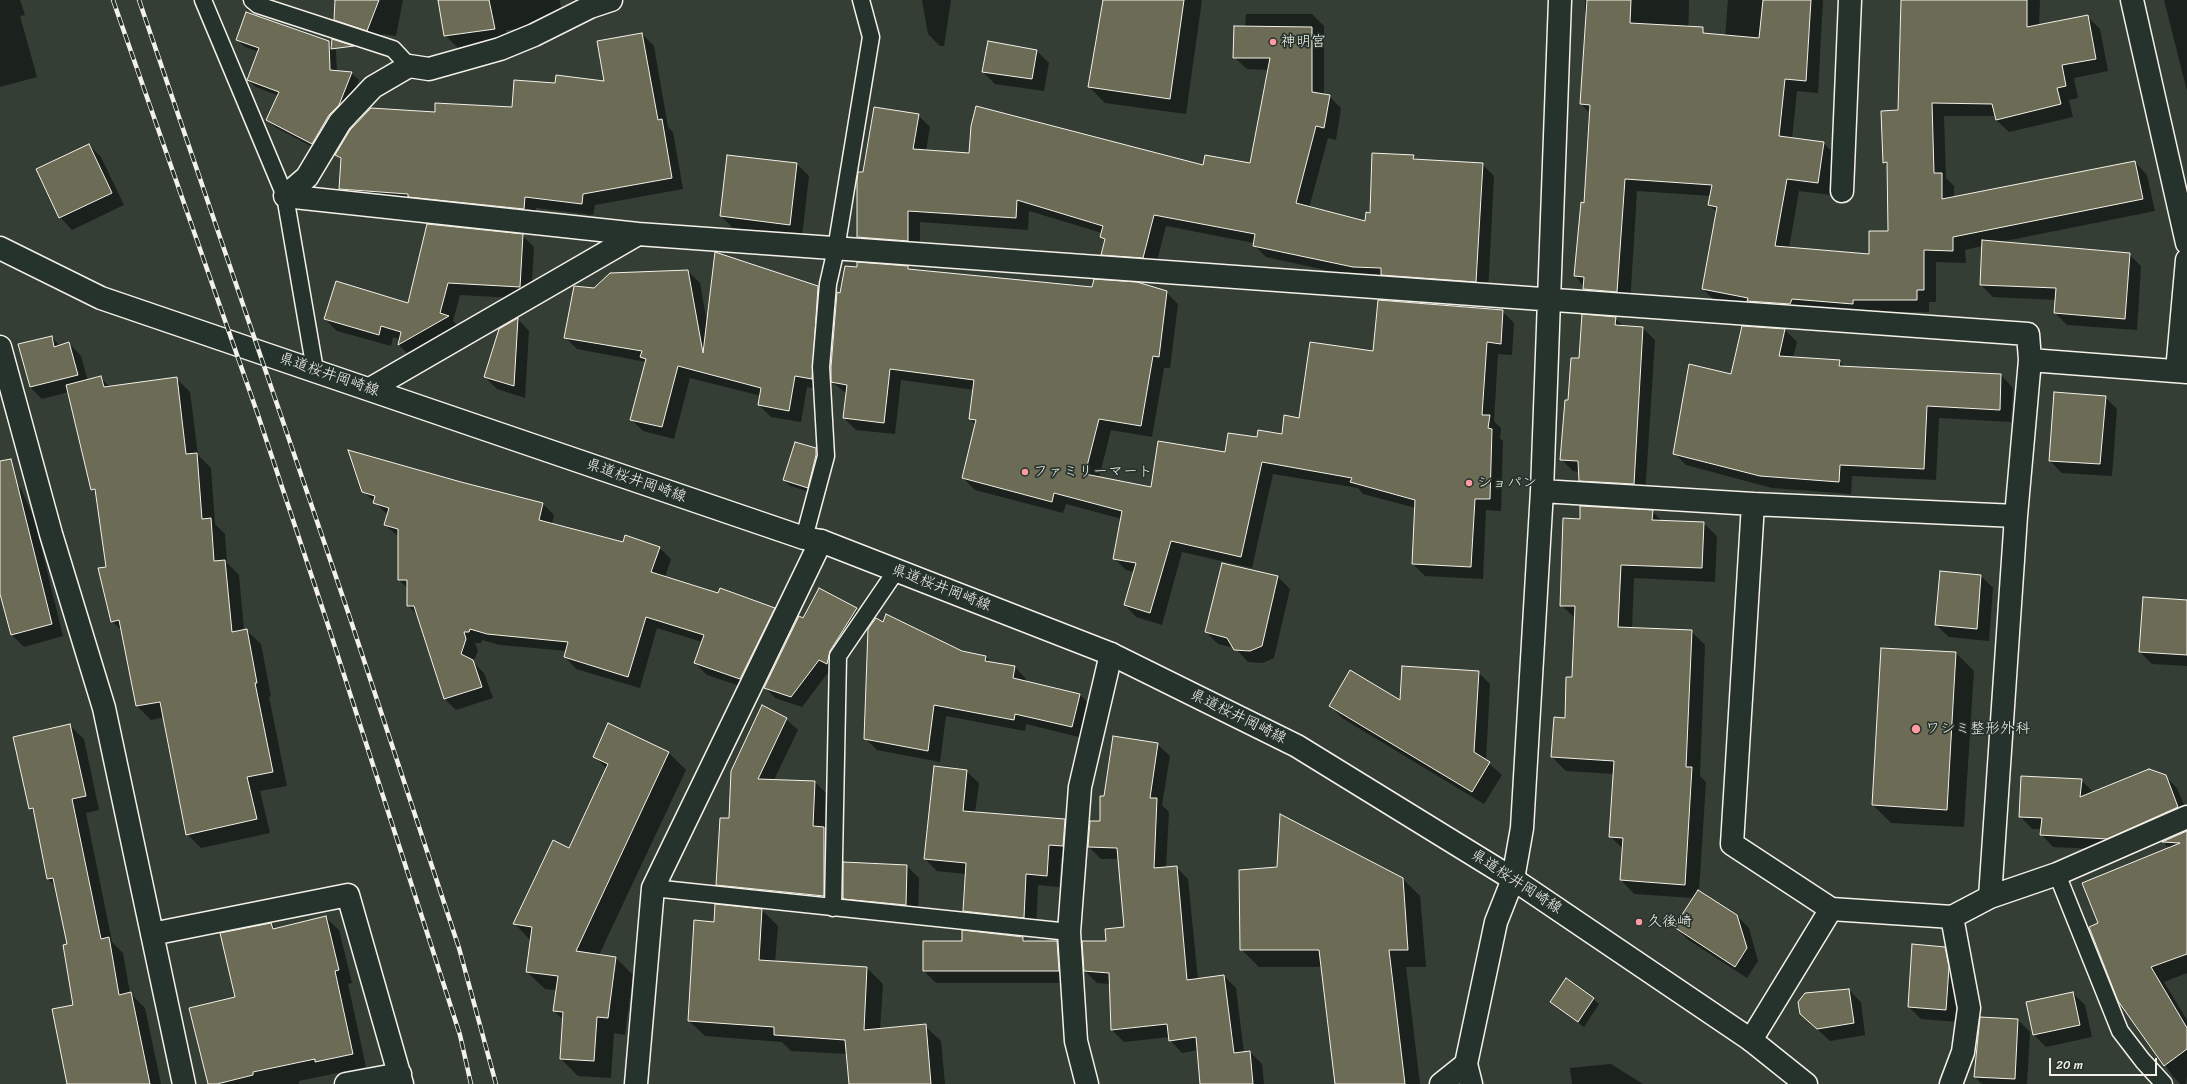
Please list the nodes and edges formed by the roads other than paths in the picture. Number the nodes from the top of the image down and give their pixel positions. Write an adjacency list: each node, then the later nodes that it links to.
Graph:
1 (203, 0): 10 (lane)
2 (252, 0): 8 (lane)
3 (611, 0): 8 (street)
4 (861, 0): 14 (lane)
5 (1560, 0): 16 (street)
6 (1850, 0): 9 (street)
7 (2132, 0): 12 (street)
8 (409, 66): 10 (street)
9 (1842, 191)
10 (285, 196): 11 (street); 19 (lane)
11 (638, 234): 14 (street); 22 (street)
12 (2187, 243)
13 (0, 248): 19 (street, 県道桜井岡崎線)
14 (836, 248): 16 (street); 26 (lane)
15 (2187, 260): 20 (street)
16 (1550, 299): 18 (street); 23 (street)
17 (0, 347): 21 (street)
18 (2030, 360): 20 (street); 25 (street)
19 (315, 370): 22 (street, 県道桜井岡崎線)
20 (2182, 371)
21 (5, 389): 38 (street)
22 (370, 389): 26 (street, 県道桜井岡崎線)
23 (1542, 491): 24 (street); 31 (street)
24 (1753, 504): 25 (street); 35 (street)
25 (2016, 516): 33 (street)
26 (813, 540): 27 (street, 県道桜井岡崎線); 32 (street)
27 (896, 571): 28 (street, 県道桜井岡崎線); 34 (lane)
28 (1111, 654): 31 (street, 県道桜井岡崎線); 37 (street)
29 (2187, 817): 30 (street)
30 (2057, 874): 33 (street); 49 (lane)
31 (1513, 879): 39 (street, 県道桜井岡崎線); 40 (street)
32 (653, 888): 34 (lane); 44 (street)
33 (1990, 897): 36 (street)
34 (833, 908): 37 (lane)
35 (1831, 909): 36 (street); 39 (street)
36 (1952, 917): 48 (street)
37 (1069, 932): 45 (street)
38 (152, 934): 41 (street); 42 (street)
39 (1751, 1040): 47 (street, 県道桜井岡崎線)
40 (1468, 1074): 46 (street)
41 (401, 1079): 43 (street)
42 (184, 1084)
43 (346, 1084)
44 (636, 1084)
45 (1087, 1084)
46 (1441, 1084)
47 (1806, 1084)
48 (1951, 1084)
49 (2164, 1084)

